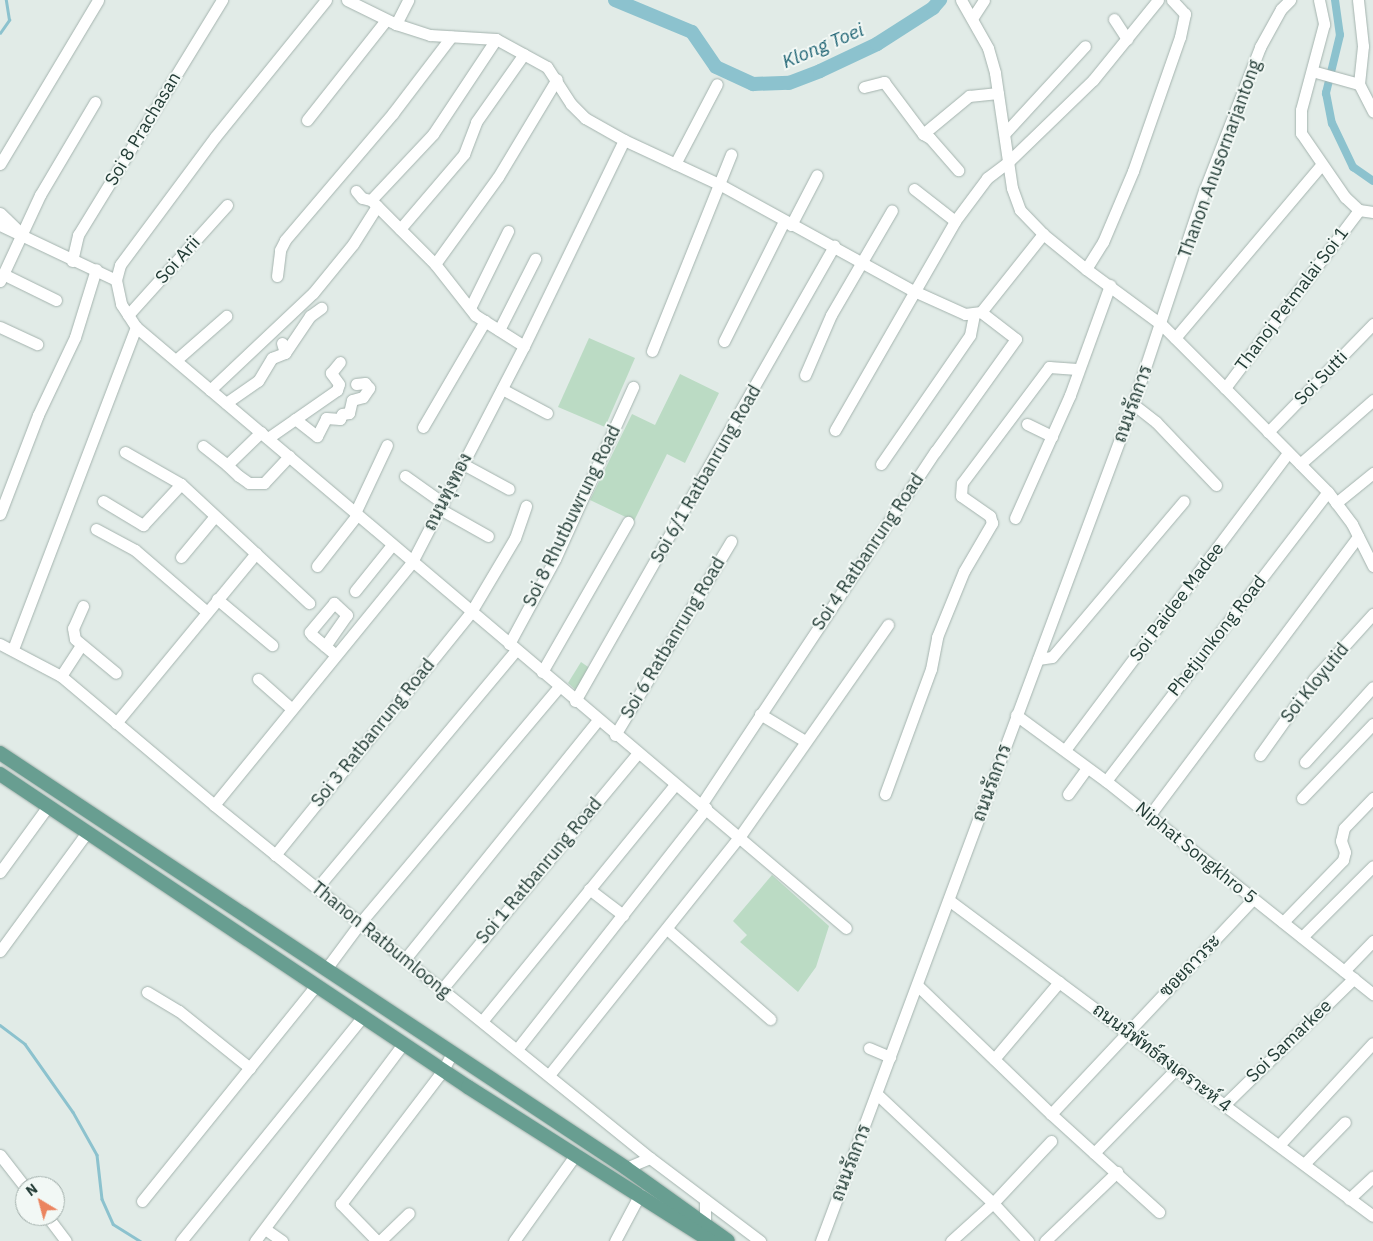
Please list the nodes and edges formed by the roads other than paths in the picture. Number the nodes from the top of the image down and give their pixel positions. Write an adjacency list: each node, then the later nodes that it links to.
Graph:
1 (98, 0): 35 (street)
2 (222, 0): 59 (street, Soi 8 Prachasan)
3 (326, 0): 65 (street)
4 (347, 0): 15 (street)
5 (408, 0): 15 (street)
6 (961, 0): 13 (street)
7 (984, 0): 13 (street)
8 (1158, 0): 18 (street)
9 (1172, 0): 62 (street)
10 (1290, 0): 76 (street, Thanon Anusornarjantong)
11 (1319, 0): 21 (street)
12 (1358, 0): 24 (street)
13 (973, 17): 26 (street)
14 (1114, 19): 18 (street)
15 (391, 22): 16 (street); 29 (street)
16 (451, 37): 17 (street); 63 (street)
17 (496, 39): 20 (street); 43 (street)
18 (1127, 39): 34 (street)
19 (1085, 46): 30 (street)
20 (524, 54): 22 (street); 52 (street)
21 (1315, 71): 24 (street); 37 (street)
22 (557, 79): 32 (street); 60 (street)
23 (717, 84): 36 (street)
24 (1354, 84): 28 (street)
25 (864, 87): 31 (street)
26 (998, 93): 30 (street); 31 (street)
27 (95, 102): 54 (street)
28 (1373, 112)
29 (307, 120)
30 (1005, 132): 34 (street)
31 (923, 134): 38 (street)
32 (624, 140): 36 (street); 83 (street, ถนนทุ่งทอง)
33 (731, 154): 40 (street)
34 (1007, 163): 49 (street); 55 (street)
35 (0, 164)
36 (675, 164): 40 (street)
37 (1321, 166): 46 (street); 80 (street)
38 (958, 170)
39 (817, 175): 50 (street)
40 (719, 184): 50 (street); 84 (street)
41 (914, 189): 49 (street)
42 (356, 191): 43 (street)
43 (374, 203): 52 (street); 93 (street)
44 (227, 205): 72 (street, Soi Arii)
45 (892, 210): 58 (street)
46 (1359, 210): 47 (street); 91 (street, Thanoj Petmalai Soi 1)
47 (1373, 212)
48 (0, 213): 54 (street)
49 (955, 221): 67 (street)
50 (787, 223): 56 (street); 81 (street)
51 (0, 225): 54 (street)
52 (400, 229): 60 (street)
53 (508, 231): 70 (street)
54 (21, 233): 59 (street); 64 (street)
55 (1043, 234): 62 (street); 71 (street)
56 (834, 246): 58 (street); 162 (street, Soi 6/1 Ratbanrung Road)
57 (535, 259): 79 (street)
58 (861, 260): 67 (street); 88 (street)
59 (72, 261): 61 (street)
60 (435, 264): 70 (street)
61 (96, 269): 65 (street); 125 (street)
62 (1086, 270): 66 (street)
63 (277, 276)
64 (2, 277): 68 (street)
65 (116, 280): 72 (street)
66 (1110, 285): 76 (street); 87 (street)
67 (914, 291): 71 (street); 101 (street)
68 (56, 300)
69 (321, 308): 95 (street)
70 (470, 308): 74 (street)
71 (977, 313): 111 (street); 164 (street, Soi 4 Ratbanrung Road)
72 (128, 315): 78 (street)
73 (226, 316): 85 (street)
74 (485, 321): 79 (street); 100 (street)
75 (1373, 324): 102 (street, Soi Sutti)
76 (1162, 325): 80 (street); 96 (street, ถนนรัถการ)
77 (0, 327): 82 (street)
78 (136, 327): 85 (street); 153 (street)
79 (499, 330): 83 (street)
80 (1175, 338): 91 (street)
81 (724, 341)
82 (37, 344)
83 (524, 346): 92 (street, ถนนทุ่งทอง)
84 (652, 351)
85 (176, 360): 93 (street)
86 (340, 362): 98 (street)
87 (1077, 369): 104 (street); 180 (street)
88 (805, 375)
89 (356, 384): 98 (street)
90 (633, 387): 152 (street, Soi 8 Rhutbuwrung Road)
91 (1225, 388): 102 (street)
92 (502, 389): 97 (street); 110 (street, ถนนทุ่งทอง)
93 (210, 390): 95 (street)
94 (1373, 400): 112 (street)
95 (226, 403): 103 (street)
96 (1133, 404): 117 (street); 155 (street, ถนนรัถการ)
97 (547, 413)
98 (296, 419): 103 (street)
99 (1027, 424): 104 (street)
100 (423, 427)
101 (835, 430)
102 (1268, 432): 108 (street)
103 (264, 435): 109 (street); 113 (street)
104 (1052, 436): 128 (street)
105 (387, 445): 126 (street)
106 (203, 446): 113 (street)
107 (125, 452): 116 (street)
108 (1288, 453): 112 (street); 171 (street, Soi Paidee Madee)
109 (289, 456): 113 (street); 126 (street)
110 (463, 464): 118 (street); 123 (street, ถนนทุ่งทอง)
111 (881, 464)
112 (1300, 464): 119 (street)
113 (227, 465)
114 (1373, 473): 122 (street)
115 (405, 476): 123 (street)
116 (181, 484): 120 (street); 127 (street)
117 (1216, 485)
118 (509, 489)
119 (1328, 492): 122 (street); 178 (street, Phetjunkong Road)
120 (103, 501)
121 (1184, 501): 155 (street)
122 (1336, 503): 132 (street)
123 (441, 506): 131 (street); 137 (street, ถนนทุ่งทอง)
124 (526, 506): 145 (street, Soi 3 Ratbanrung Road)
125 (0, 514)
126 (356, 514): 134 (street); 138 (street)
127 (215, 516): 135 (street); 136 (street)
128 (1015, 518)
129 (628, 522): 156 (street)
130 (96, 529): 144 (street)
131 (488, 536)
132 (1358, 537): 139 (street); 187 (street)
133 (732, 541): 169 (street, Soi 6 Ratbanrung Road)
134 (392, 545): 137 (street); 140 (street)
135 (256, 553): 141 (street); 142 (street)
136 (181, 557)
137 (412, 562): 145 (street); 154 (street, ถนนทุ่งทอง)
138 (317, 566)
139 (1373, 566)
140 (355, 591)
141 (217, 599): 144 (street); 150 (street)
142 (310, 603)
143 (83, 606): 149 (street)
144 (206, 612): 167 (street)
145 (471, 612): 152 (street); 191 (street, Soi 3 Ratbanrung Road)
146 (1373, 614): 174 (street, Soi Kloyutid)
147 (888, 625): 170 (street)
148 (0, 644): 153 (street, Thanon Ratbumloong)
149 (81, 645): 157 (street); 158 (street)
150 (272, 645)
151 (325, 646): 154 (street)
152 (513, 647): 156 (street); 194 (street, Soi 8 Rhutbuwrung Road)
153 (13, 649): 158 (street, Thanon Ratbumloong)
154 (336, 655): 163 (street, ถนนทุ่งทอง)
155 (1038, 659): 165 (street, ถนนรัถการ)
156 (542, 672): 161 (street)
157 (116, 673)
158 (61, 676): 167 (street, Thanon Ratbumloong)
159 (258, 679): 163 (street)
160 (1373, 686): 175 (street)
161 (559, 687): 162 (street); 200 (street)
162 (575, 701): 166 (street)
163 (292, 709): 185 (street, ถนนทุ่งทอง)
164 (760, 714): 170 (street); 186 (street, Soi 4 Ratbanrung Road)
165 (1016, 715): 171 (street, Niphat Songkhro 5); 197 (street, ถนนรัถการ)
166 (598, 720): 169 (street); 206 (street)
167 (116, 723): 185 (street, Thanon Ratbumloong)
168 (1373, 724): 182 (street)
169 (615, 735): 173 (street)
170 (805, 741): 190 (street)
171 (1065, 750): 176 (street, Niphat Songkhro 5)
172 (0, 753): 188 (main road)
173 (636, 754): 179 (street); 212 (street, Soi 1 Ratbanrung Road)
174 (1260, 755)
175 (1305, 762)
176 (1087, 768): 178 (street, Niphat Songkhro 5); 181 (street)
177 (0, 774): 184 (main road)
178 (1106, 781): 187 (street, Niphat Songkhro 5)
179 (675, 785): 186 (street); 195 (street)
180 (884, 794)
181 (1068, 794)
182 (1302, 798)
183 (1373, 798): 199 (street)
184 (48, 806): 189 (main road); 193 (street)
185 (214, 806): 191 (street, Thanon Ratbumloong)
186 (703, 807): 190 (street); 198 (street, Soi 4 Ratbanrung Road)
187 (1149, 816): 196 (street, Niphat Songkhro 5)
188 (97, 819): 189 (main road); 207 (main road)
189 (87, 832): 205 (street); 210 (main road)
190 (740, 836): 201 (street); 202 (street)
191 (275, 855): 194 (street, Thanon Ratbumloong)
192 (1373, 866): 203 (street)
193 (0, 872)
194 (317, 888): 200 (street, Thanon Ratbumloong)
195 (589, 889): 198 (street); 217 (street)
196 (1253, 899): 199 (street, Niphat Songkhro 5); 218 (street, ซอยถาวระ)
197 (950, 902): 209 (street, ถนนนิพัทธ์สงเคราะห์ 4); 211 (street, ถนนรัถการ)
198 (623, 915): 221 (street, Soi 4 Ratbanrung Road)
199 (1283, 922): 203 (street, Niphat Songkhro 5)
200 (360, 923): 206 (street, Thanon Ratbumloong); 207 (street)
201 (846, 928)
202 (667, 929): 216 (street); 229 (street)
203 (1302, 938): 208 (street, Niphat Songkhro 5)
204 (1373, 941): 208 (street, Soi Samarkee)
205 (0, 951)
206 (404, 959): 212 (street, Thanon Ratbumloong)
207 (326, 969): 223 (main road)
208 (1349, 974): 214 (street, Niphat Songkhro 5); 231 (street, Soi Samarkee)
209 (1060, 982): 218 (street, ถนนนิพัทธ์สงเคราะห์ 4); 225 (street)
210 (316, 985): 215 (main road); 226 (street)
211 (917, 985): 224 (street, ถนนรัถการ); 225 (street)
212 (442, 989): 217 (street, Thanon Ratbumloong)
213 (147, 992): 226 (street)
214 (1373, 994)
215 (363, 1016): 220 (main road); 257 (street)
216 (770, 1019)
217 (483, 1020): 221 (street, Thanon Ratbumloong)
218 (1128, 1032): 228 (street, ถนนนิพัทธ์สงเคราะห์ 4); 232 (street, ซอยถาวระ)
219 (1373, 1043): 235 (street)
220 (403, 1044): 227 (main road); 255 (street)
221 (518, 1048): 229 (street, Thanon Ratbumloong)
222 (869, 1048): 224 (street)
223 (452, 1053): 227 (street); 241 (main road)
224 (890, 1057): 230 (street, ถนนรัถการ)
225 (994, 1059): 232 (street)
226 (250, 1068): 247 (street)
227 (443, 1070): 237 (main road); 260 (street)
228 (1176, 1070): 231 (street, ถนนนิพัทธ์สงเคราะห์ 4); 236 (street)
229 (549, 1075): 239 (street, Thanon Ratbumloong)
230 (878, 1095): 249 (street); 266 (street, ถนนรัถการ)
231 (1225, 1104): 235 (street, ถนนนิพัทธ์สงเคราะห์ 4)
232 (1051, 1114): 236 (street)
233 (1345, 1122): 240 (street)
234 (1051, 1141): 249 (street)
235 (1280, 1144): 240 (street, ถนนนิพัทธ์สงเคราะห์ 4)
236 (1094, 1152): 242 (street)
237 (576, 1154): 245 (main road); 261 (street)
238 (0, 1155): 243 (street)
239 (650, 1158): 241 (street); 248 (street, Thanon Ratbumloong)
240 (1304, 1163): 246 (street, ถนนนิพัทธ์สงเคราะห์ 4)
241 (626, 1168): 253 (main road)
242 (1117, 1172): 250 (street); 269 (street)
243 (16, 1176)
244 (1373, 1177): 246 (street)
245 (640, 1194): 262 (street); 263 (main road)
246 (1350, 1199): 252 (street, ถนนนิพัทธ์สงเคราะห์ 4)
247 (142, 1200)
248 (705, 1200): 253 (street); 265 (street, Thanon Ratbumloong)
249 (993, 1203): 267 (street); 268 (street)
250 (1159, 1212)
251 (409, 1213): 260 (street)
252 (1373, 1216)
253 (705, 1222): 264 (main road)
254 (55, 1226): 256 (street)
255 (265, 1229): 258 (street); 259 (street)
256 (66, 1241)
257 (181, 1241)
258 (255, 1241)
259 (282, 1241)
260 (378, 1241)
261 (514, 1241)
262 (615, 1241)
263 (711, 1241)
264 (728, 1241)
265 (760, 1241)
266 (821, 1241)
267 (951, 1241)
268 (1028, 1241)
269 (1045, 1241)

